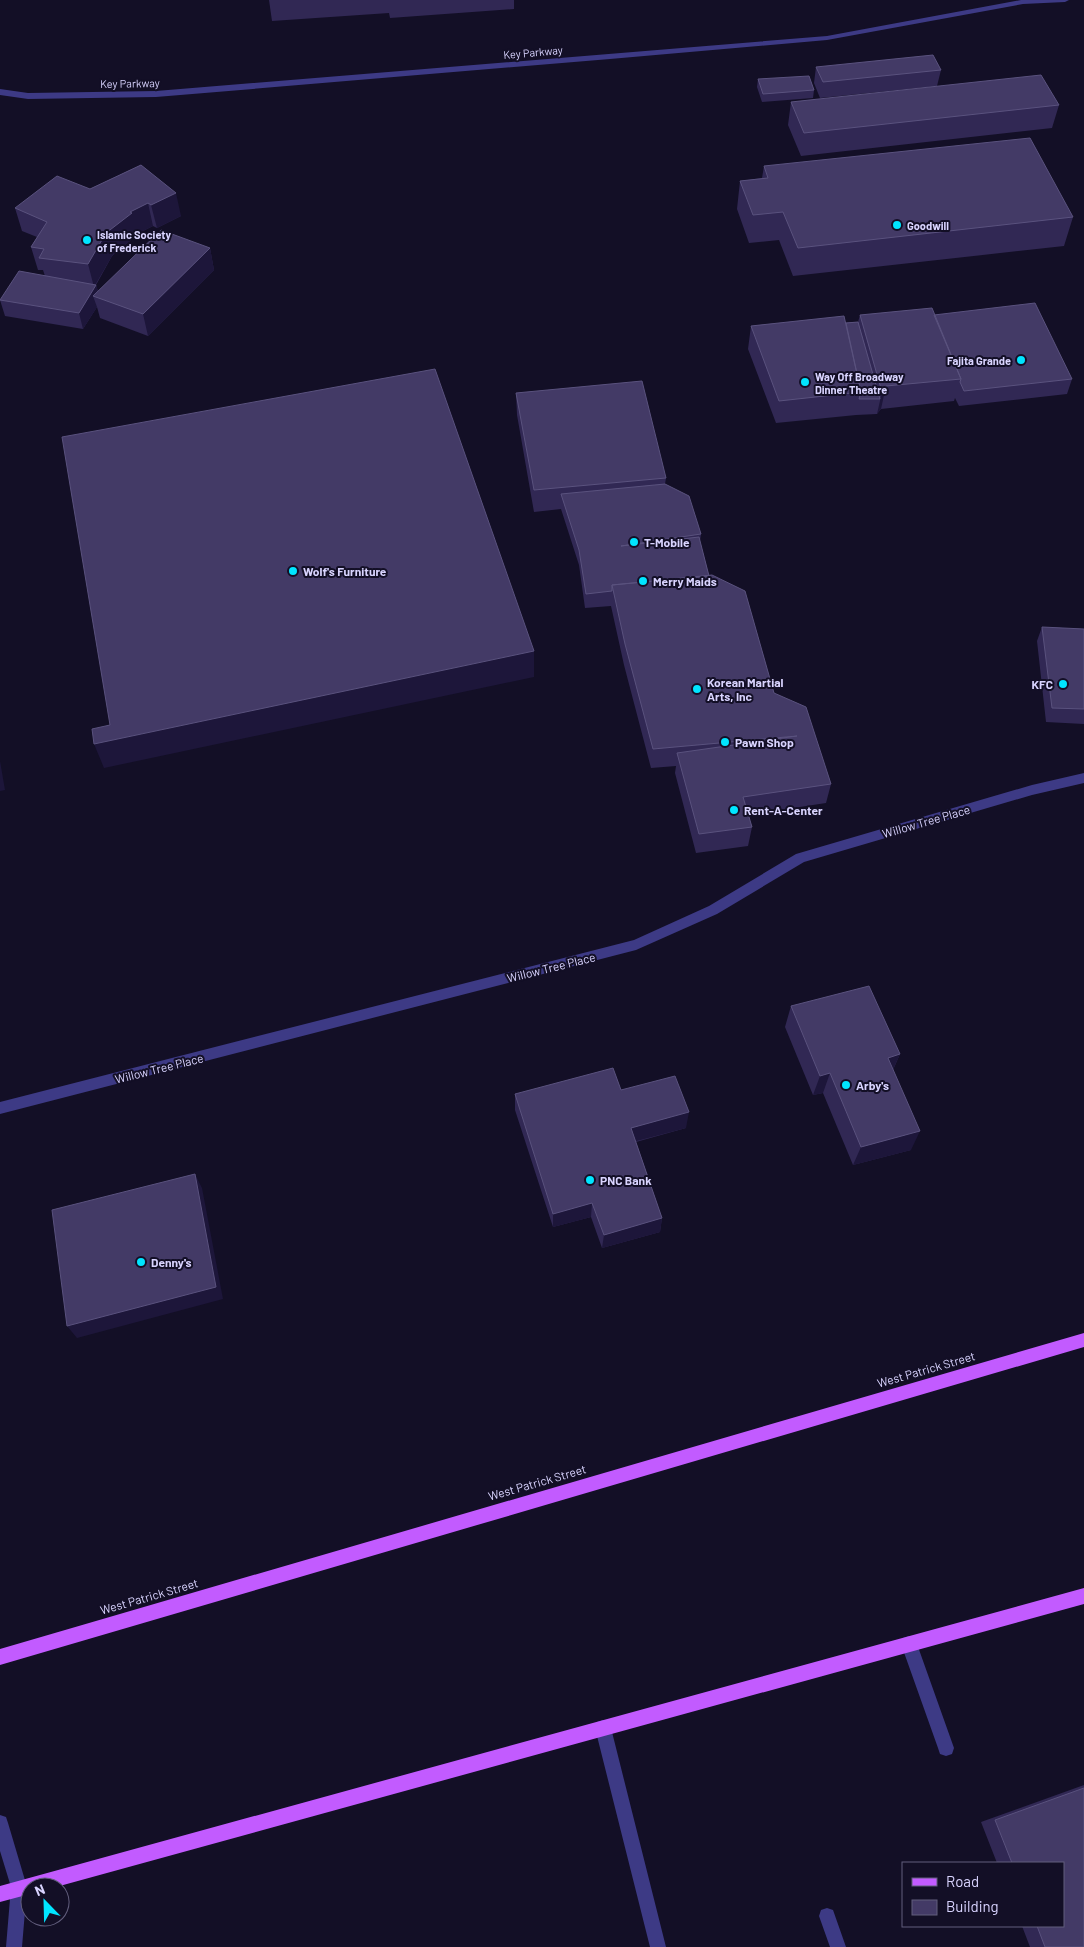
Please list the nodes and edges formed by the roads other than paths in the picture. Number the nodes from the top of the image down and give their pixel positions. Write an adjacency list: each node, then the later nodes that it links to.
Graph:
1 (1065, 0): 2 (street, Key Parkway)
2 (0, 92)
3 (1084, 778): 4 (street, Willow Tree Place)
4 (0, 1108)
5 (1084, 1340): 8 (main road, West Patrick Street)
6 (1084, 1596): 7 (main road)
7 (908, 1644): 9 (main road); 10 (street)
8 (0, 1657)
9 (603, 1728): 12 (main road); 16 (street)
10 (946, 1748)
11 (0, 1823): 12 (street)
12 (19, 1887): 13 (main road); 15 (street)
13 (0, 1894)
14 (828, 1916): 17 (street)
15 (14, 1947)
16 (658, 1947)
17 (838, 1947)

